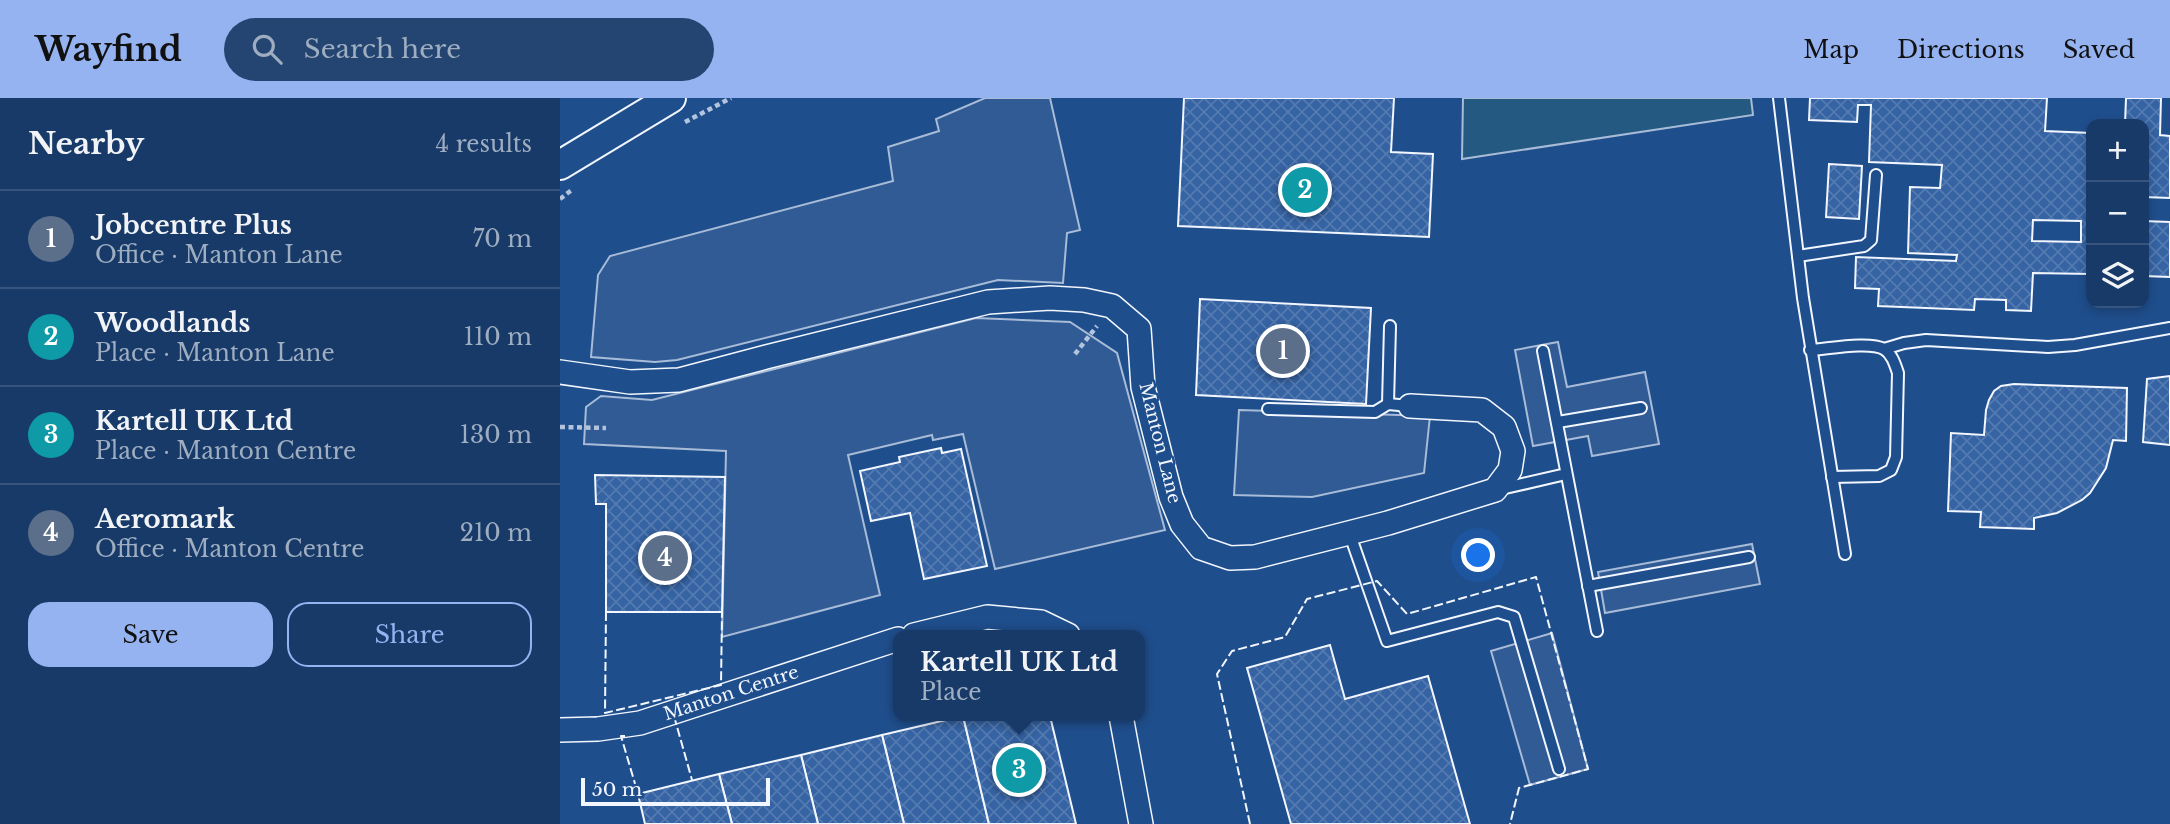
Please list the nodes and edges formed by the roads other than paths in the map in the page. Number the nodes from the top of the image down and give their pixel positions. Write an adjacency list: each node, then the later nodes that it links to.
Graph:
1 (671, 98): 3 (street)
2 (1779, 98): 5 (lane)
3 (560, 165)
4 (1876, 175): 5 (lane)
5 (1798, 256): 9 (lane)
6 (1390, 326): 12 (lane)
7 (2170, 328): 8 (lane)
8 (1884, 349): 9 (lane); 17 (lane)
9 (1810, 350): 17 (lane)
10 (1543, 351): 15 (lane)
11 (560, 372): 19 (street, Manton Lane)
12 (1399, 405): 14 (lane); 18 (street)
13 (1641, 408): 15 (lane)
14 (1268, 409)
15 (1558, 422): 16 (lane)
16 (1566, 474): 18 (lane); 22 (lane)
17 (1832, 477): 20 (lane)
18 (1495, 490): 19 (street, Manton Lane)
19 (1349, 532): 29 (lane)
20 (1845, 554)
21 (1749, 557): 22 (lane)
22 (1588, 586): 25 (lane)
23 (934, 630): 24 (street)
24 (1058, 630)
25 (1597, 631)
26 (893, 641): 28 (street, Manton Centre)
27 (1122, 721): 30 (street)
28 (560, 730)
29 (1559, 769)
30 (1141, 824)

